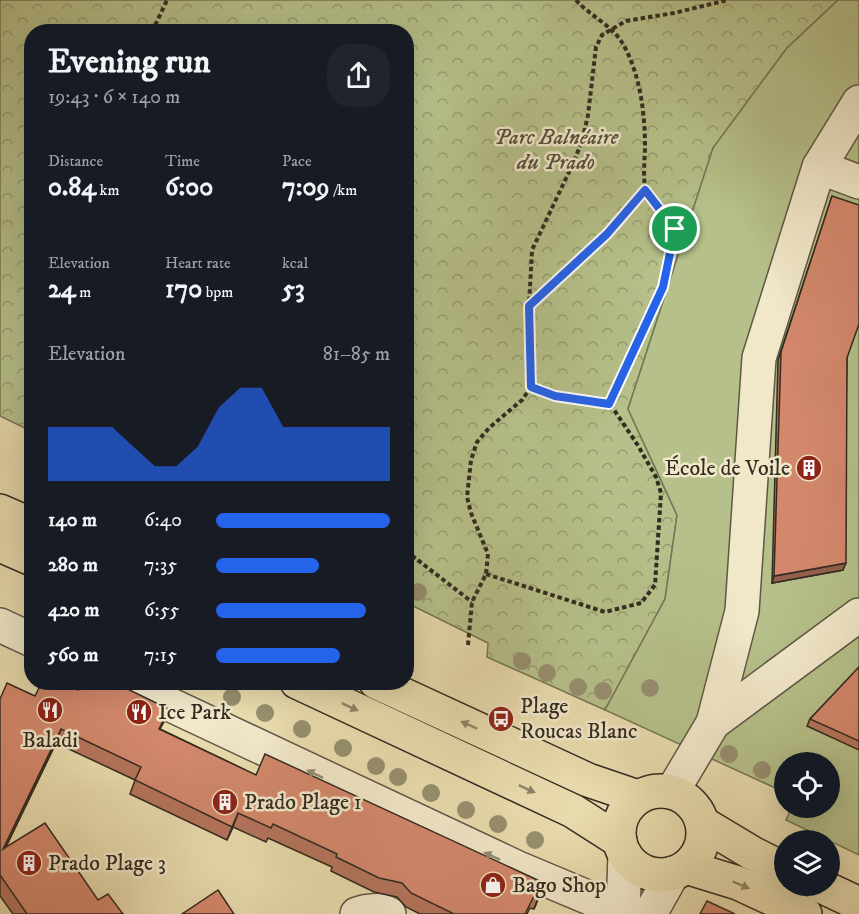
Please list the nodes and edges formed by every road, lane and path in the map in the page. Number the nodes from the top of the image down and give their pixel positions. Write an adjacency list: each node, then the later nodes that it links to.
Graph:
1 (167, 0): 4 (path)
2 (576, 0): 5 (path)
3 (728, 0): 5 (path)
4 (156, 24)
5 (610, 29): 9 (path); 10 (path)
6 (859, 102): 7 (street)
7 (819, 167): 8 (street); 27 (street)
8 (859, 182)
9 (645, 190): 10 (path); 12 (path)
10 (529, 306): 11 (path)
11 (531, 387): 12 (path); 18 (path)
12 (609, 404): 18 (path)
13 (0, 511): 14 (main road)
14 (24, 522)
15 (0, 544): 16 (main road)
16 (24, 556)
17 (414, 557): 19 (path)
18 (486, 574): 19 (path)
19 (472, 602): 23 (path)
20 (859, 615): 27 (street)
21 (0, 625): 22 (street)
22 (24, 636)
23 (468, 645)
24 (139, 690): 36 (street, one-way to 24)
25 (314, 690): 31 (main road, one-way to 31)
26 (393, 690): 29 (main road, one-way to 26)
27 (713, 723): 28 (street)
28 (672, 792): 29 (main road); 30 (main road)
29 (638, 797): 31 (main road)
30 (702, 823): 32 (main road); 33 (main road)
31 (622, 848): 33 (main road); 36 (street)
32 (774, 863)
33 (680, 870): 36 (street); 39 (main road, one-way to 39)
34 (840, 895): 35 (main road)
35 (859, 904)
36 (632, 913)
37 (357, 914): 38 (street)
38 (389, 914)
39 (805, 914)

